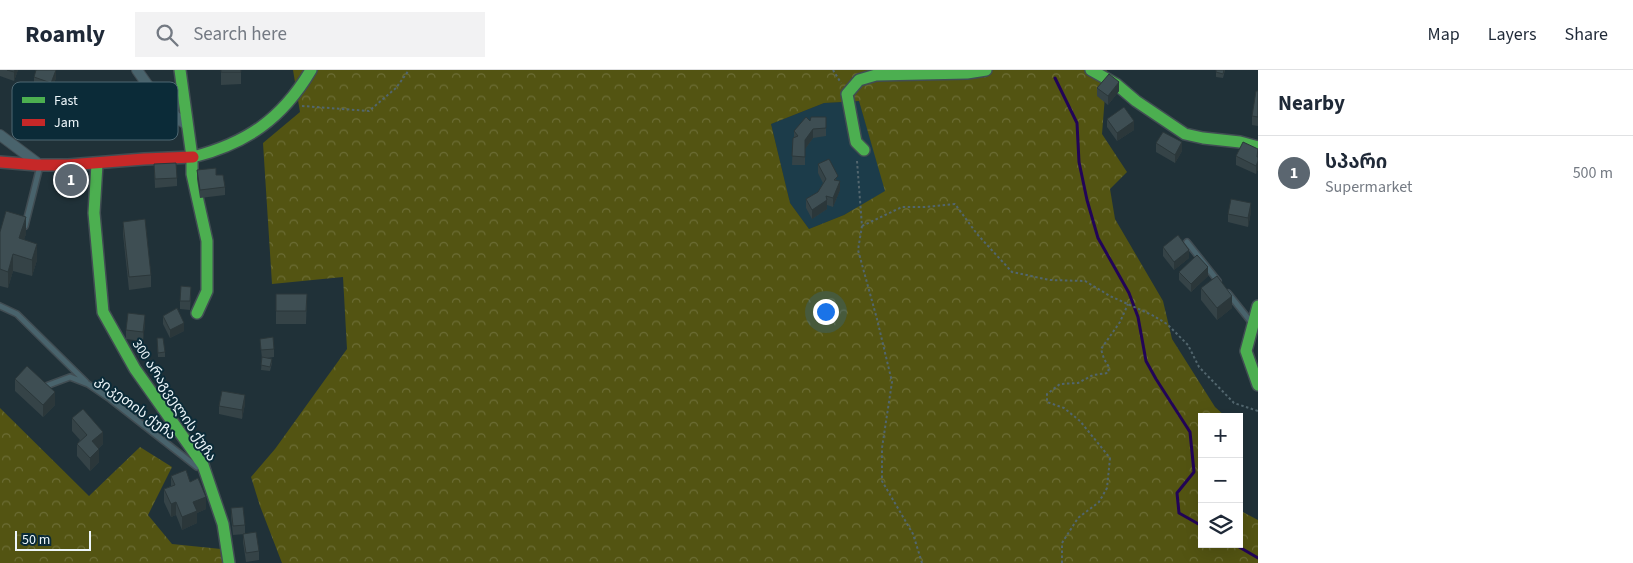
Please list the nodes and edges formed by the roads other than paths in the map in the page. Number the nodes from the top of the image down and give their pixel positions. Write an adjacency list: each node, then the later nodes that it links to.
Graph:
1 (137, 70): 6 (street)
2 (180, 70): 8 (street)
3 (311, 70): 12 (street)
4 (986, 70): 11 (street)
5 (1091, 70): 10 (street)
6 (145, 82)
7 (178, 119): 8 (street)
8 (187, 126): 12 (street)
9 (0, 135): 15 (street)
10 (1258, 147)
11 (864, 150)
12 (192, 157): 14 (street); 20 (street)
13 (0, 162): 15 (street)
14 (97, 164): 15 (street); 25 (street, 300 არაგველის ქუჩა)
15 (40, 165): 16 (lane)
16 (25, 226)
17 (1187, 242): 21 (lane)
18 (0, 306): 22 (lane)
19 (1258, 306): 21 (street)
20 (198, 313)
21 (1253, 324): 23 (street)
22 (88, 384): 24 (lane, კიკეთის ქუჩა); 25 (lane, კიკეთის ქუჩა)
23 (1258, 385)
24 (46, 386)
25 (206, 474): 26 (street, 300 არაგველის ქუჩა)
26 (229, 563)

